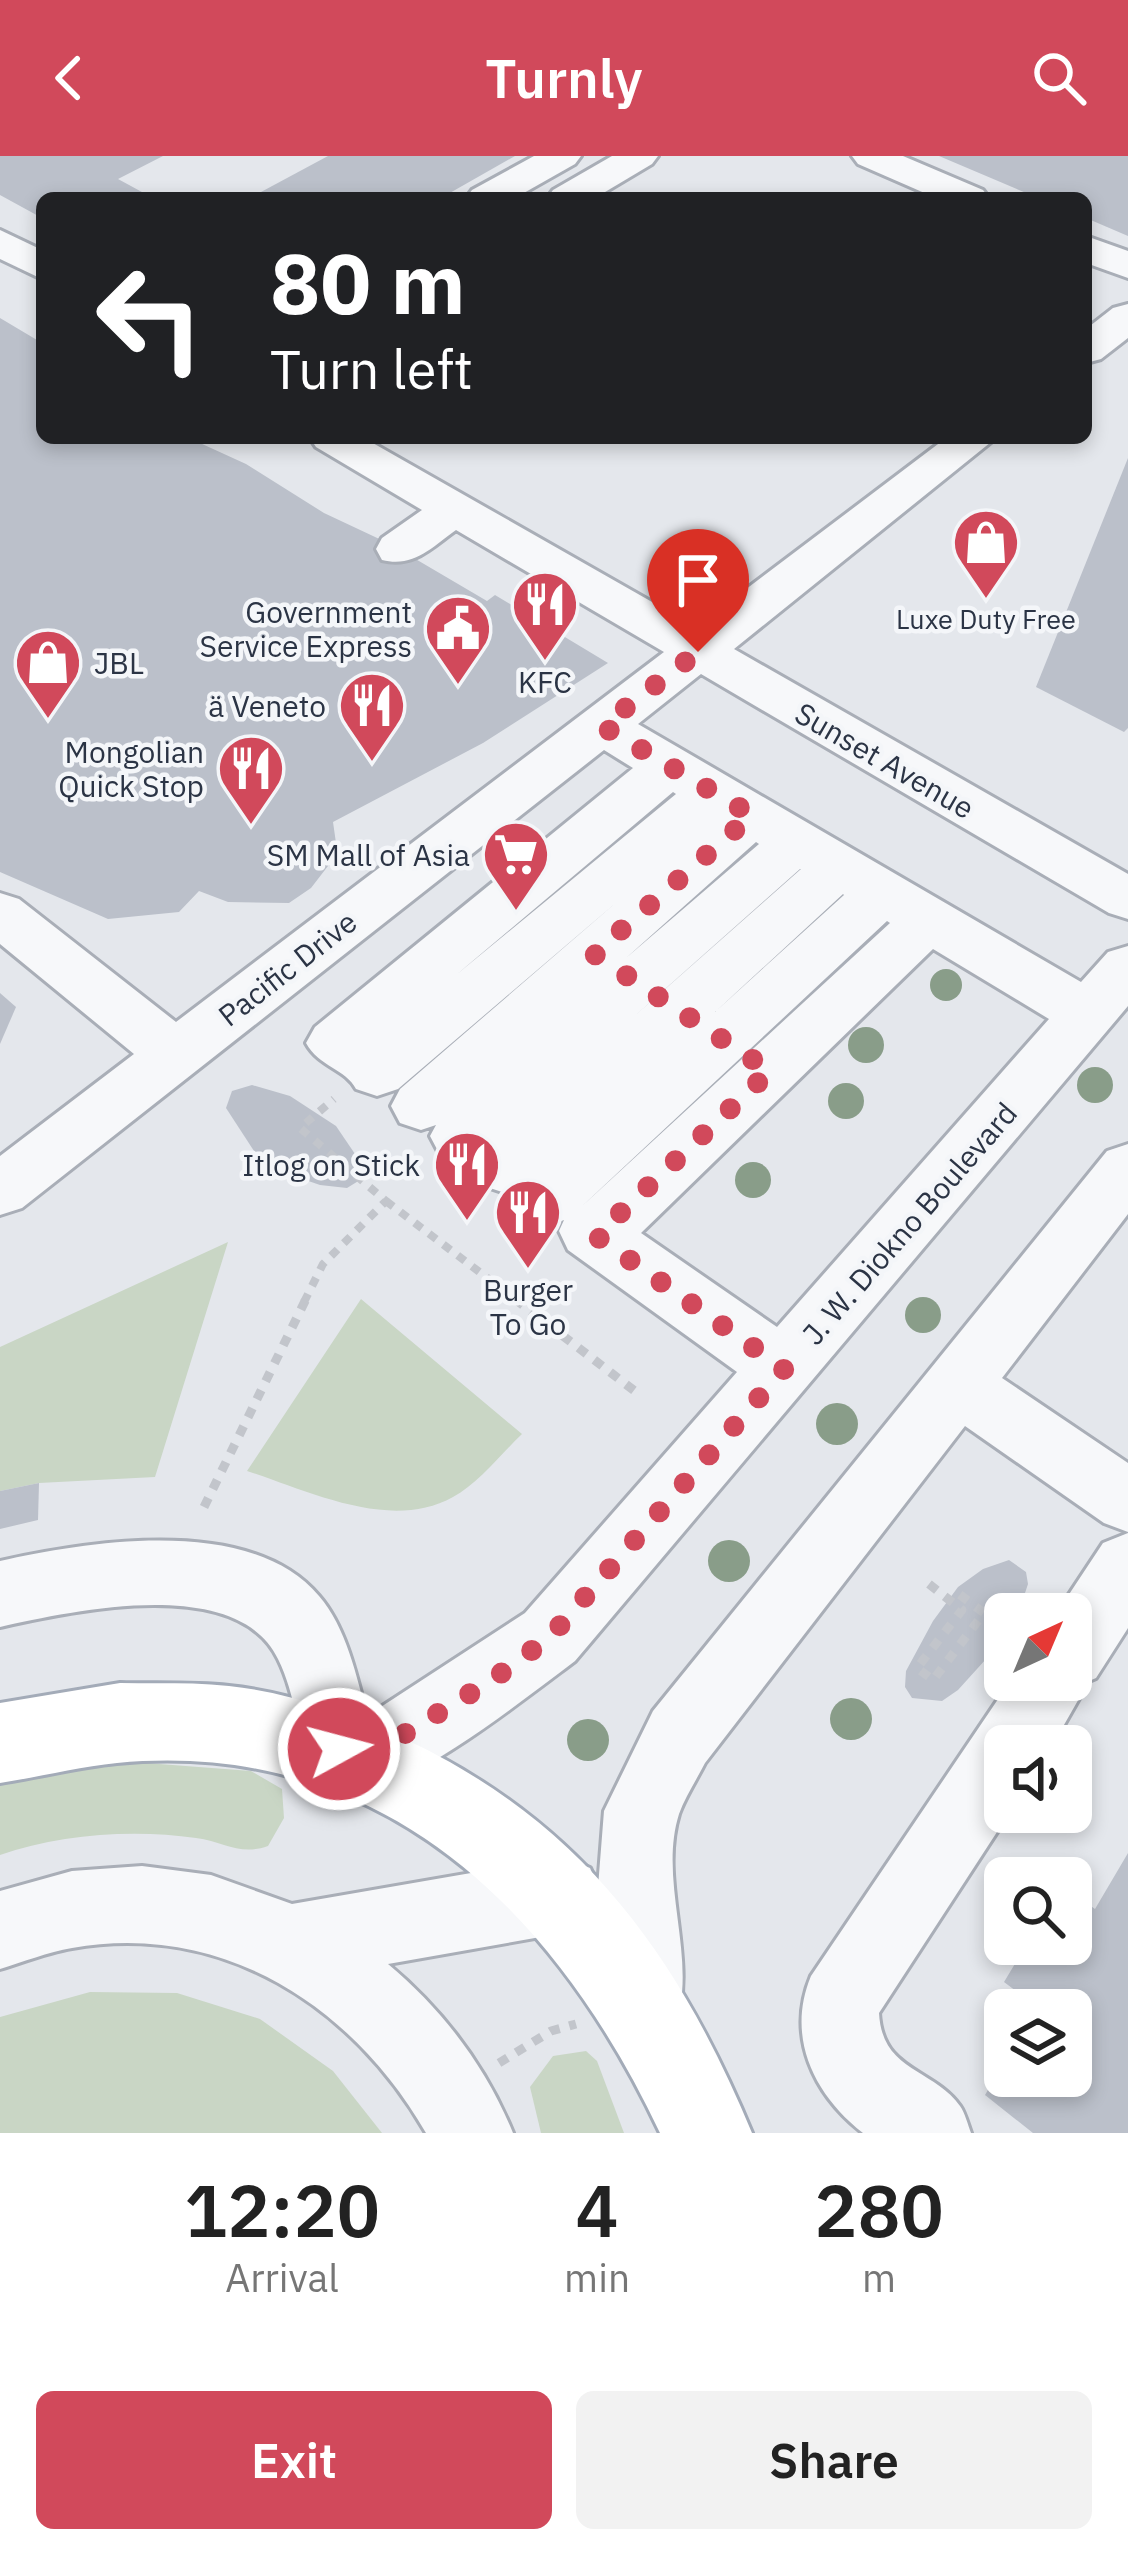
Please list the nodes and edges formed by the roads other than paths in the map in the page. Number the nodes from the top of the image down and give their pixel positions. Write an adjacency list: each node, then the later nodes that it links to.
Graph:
1 (562, 156): 4 (street)
2 (639, 156): 5 (street)
3 (871, 156): 6 (street)
4 (497, 192)
5 (577, 192)
6 (975, 192)
7 (0, 242): 10 (street)
8 (1092, 251): 9 (street)
9 (1128, 266)
10 (26, 270)
11 (1128, 317): 12 (street)
12 (1092, 345)
13 (342, 444): 15 (street, Sunset Avenue)
14 (966, 444): 17 (street, Pacific Drive)
15 (454, 509): 16 (street); 17 (street, Sunset Avenue)
16 (399, 550)
17 (698, 652): 18 (street, Pacific Drive); 20 (street, Sunset Avenue)
18 (602, 726): 19 (street); 25 (street, Pacific Drive)
19 (798, 841): 23 (street); 23 (street); 23 (street); 23 (street); 24 (street)
20 (1128, 899)
21 (0, 914): 25 (street)
22 (1128, 968): 24 (street, J. W. Diokno Boulevard)
23 (638, 983): 26 (street); 26 (street); 26 (street); 26 (street)
24 (1088, 1013): 29 (street, J. W. Diokno Boulevard)
25 (175, 1054): 28 (street, Pacific Drive)
26 (467, 1144): 29 (street)
27 (1128, 1169): 30 (street)
28 (0, 1190)
29 (784, 1369): 36 (street, J. W. Diokno Boulevard)
30 (958, 1384): 31 (street); 41 (street)
31 (1128, 1502)
32 (1128, 1566): 34 (street)
33 (0, 1594): 36 (street)
34 (1092, 1621)
35 (0, 1743): 36 (main road)
36 (352, 1754): 38 (main road)
37 (984, 1786): 44 (street)
38 (563, 1895): 40 (street); 41 (main road)
39 (0, 1930): 40 (street)
40 (294, 1942): 42 (street)
41 (645, 2003): 43 (main road)
42 (462, 2113)
43 (707, 2133)
44 (930, 2133)

